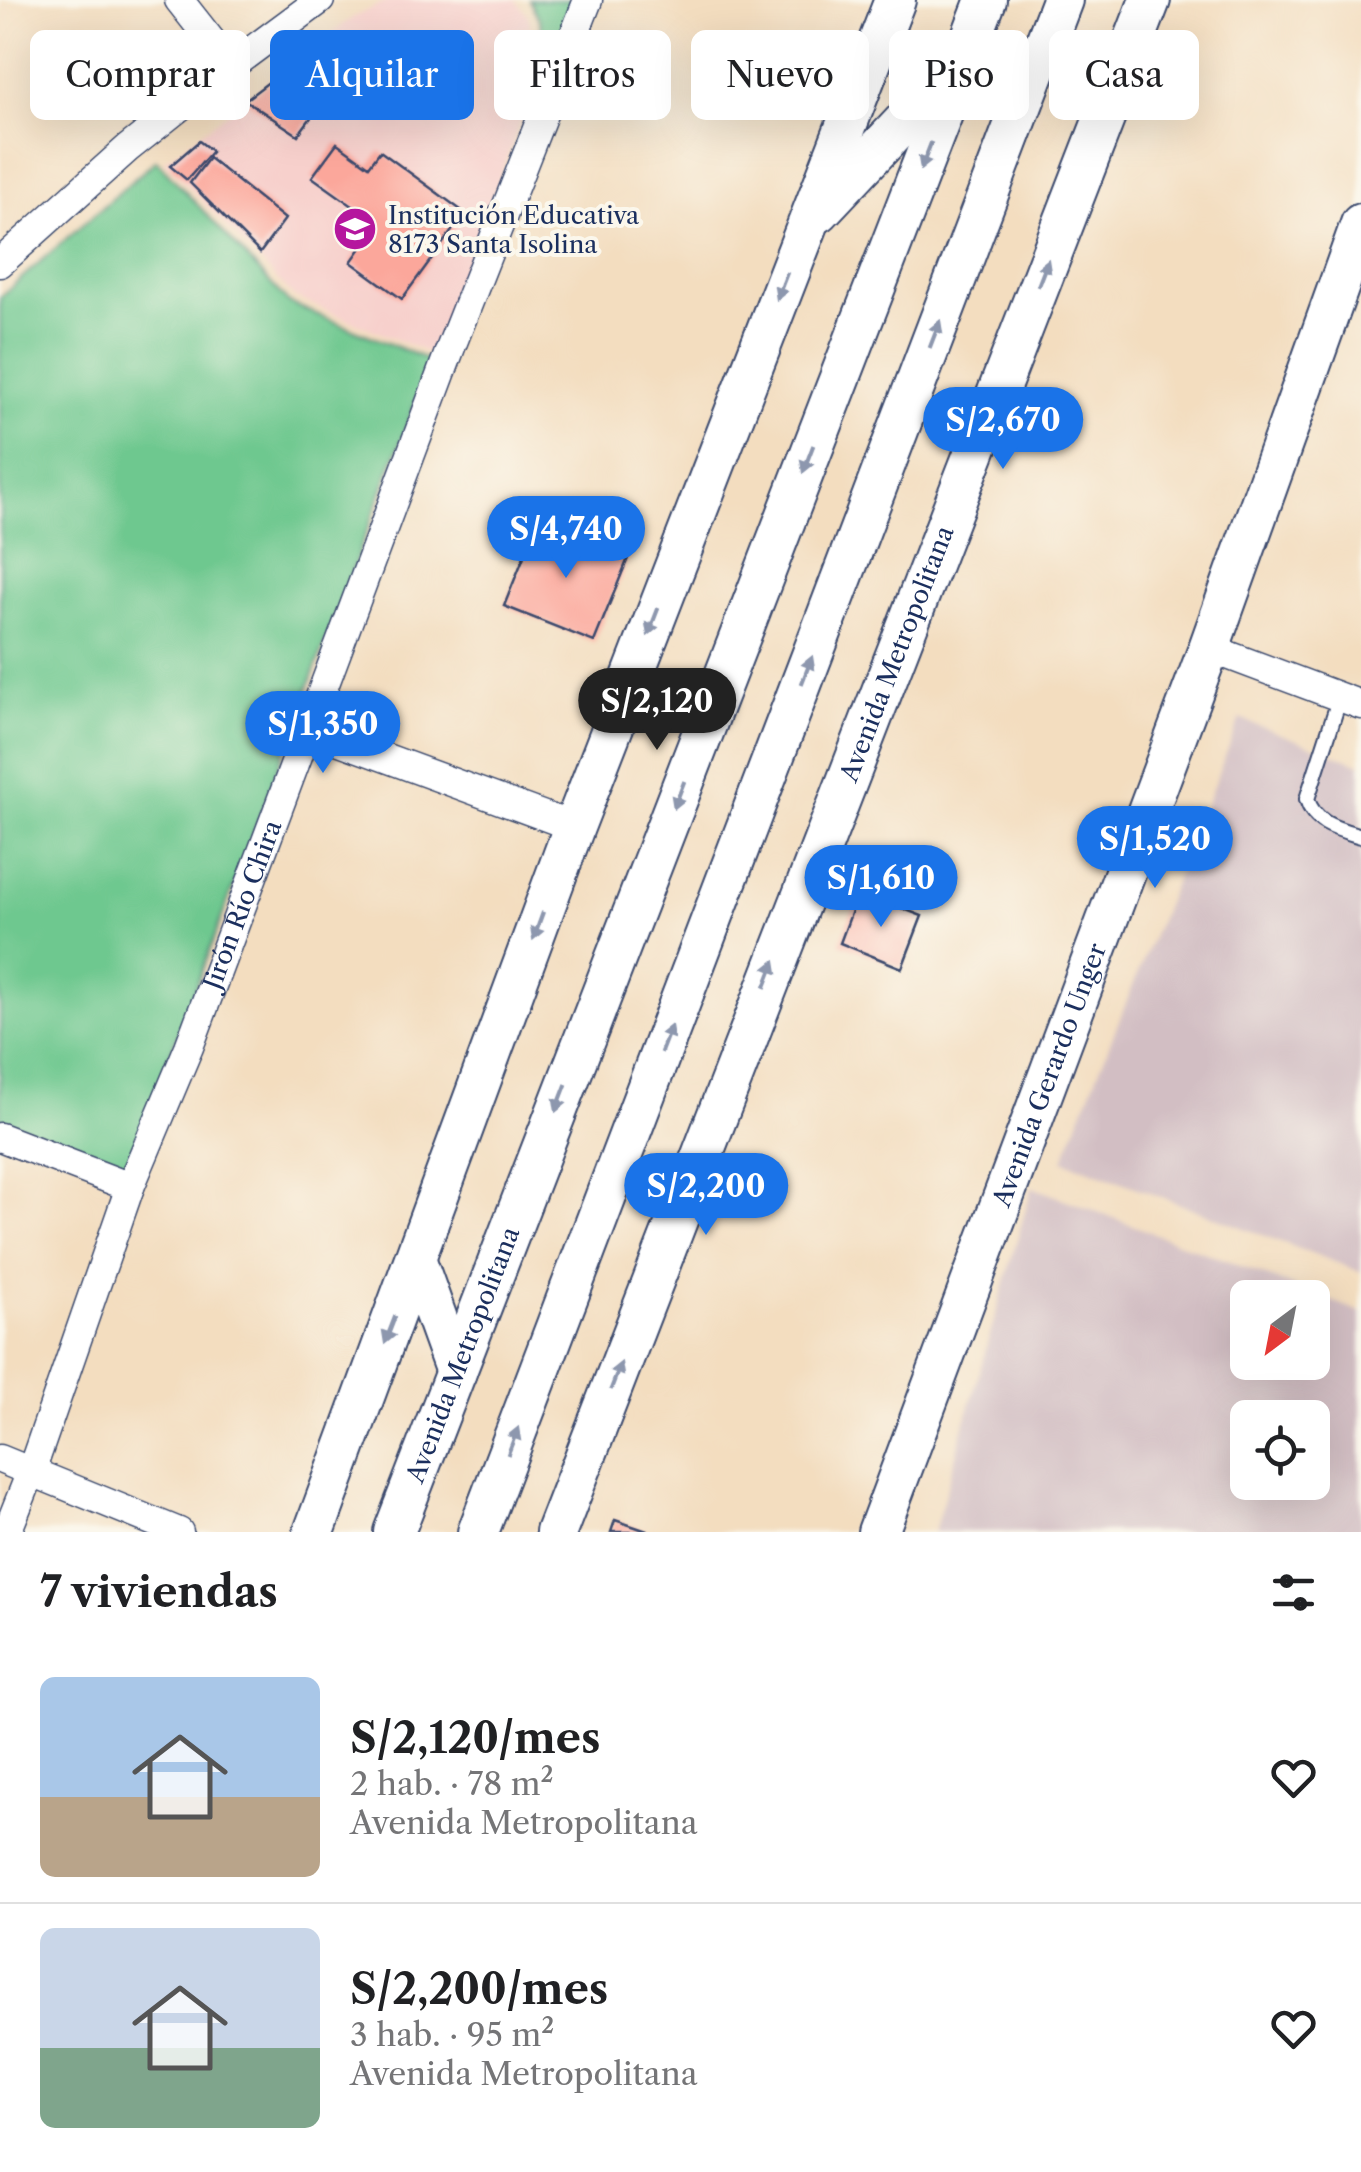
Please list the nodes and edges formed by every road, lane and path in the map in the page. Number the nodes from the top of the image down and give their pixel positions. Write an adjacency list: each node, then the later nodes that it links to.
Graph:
1 (178, 0): 8 (street)
2 (320, 0): 10 (street)
3 (588, 0): 19 (street, Jirón Río Chira)
4 (895, 0): 15 (street)
5 (986, 0): 9 (street, Avenida Metropolitana)
6 (1062, 0): 32 (street, one-way to 6)
7 (1150, 0): 33 (street, Avenida Metropolitana, one-way to 7)
8 (202, 30)
9 (975, 30)
10 (250, 52)
11 (163, 120): 16 (street)
12 (905, 120): 15 (street)
13 (940, 120): 25 (street, Avenida Metropolitana, one-way to 25)
14 (1361, 224): 17 (street, Avenida Gerardo Unger)
15 (804, 227): 20 (street, one-way to 20)
16 (0, 264)
17 (1209, 648): 18 (street); 34 (street, Avenida Gerardo Unger)
18 (1350, 701): 21 (lane)
19 (310, 730): 20 (street); 23 (street, Jirón Río Chira)
20 (574, 827): 24 (street, one-way to 24)
21 (1361, 836)
22 (0, 1137): 23 (street)
23 (130, 1187): 27 (street, Jirón Río Chira)
24 (416, 1261): 25 (street); 30 (street, one-way to 30)
25 (456, 1372): 31 (street, Avenida Metropolitana)
26 (0, 1459): 27 (street)
27 (31, 1472): 28 (street, Jirón Río Chira); 29 (street)
28 (6, 1532)
29 (179, 1532)
30 (314, 1532)
31 (394, 1532)
32 (478, 1532)
33 (556, 1532)
34 (878, 1532)

